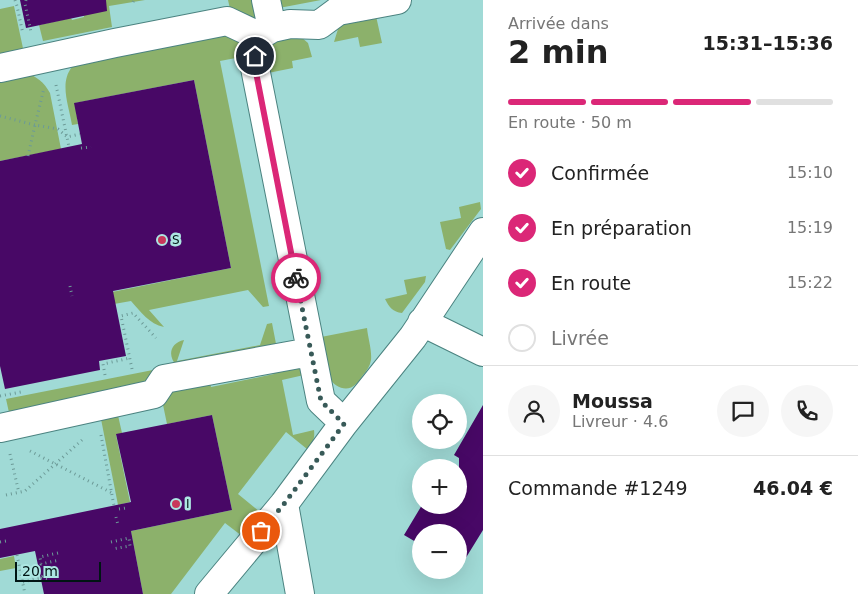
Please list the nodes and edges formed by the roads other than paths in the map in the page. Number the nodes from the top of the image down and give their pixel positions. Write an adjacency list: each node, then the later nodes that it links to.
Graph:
1 (266, 0): 3 (street)
2 (397, 0): 3 (street)
3 (266, 32): 4 (street); 7 (street)
4 (0, 68)
5 (483, 232): 6 (street)
6 (422, 322): 8 (street); 9 (street)
7 (310, 352): 9 (street); 10 (street)
8 (483, 352)
9 (344, 424): 11 (street)
10 (5, 438)
11 (284, 504): 12 (street); 13 (street)
12 (209, 594)
13 (300, 594)

